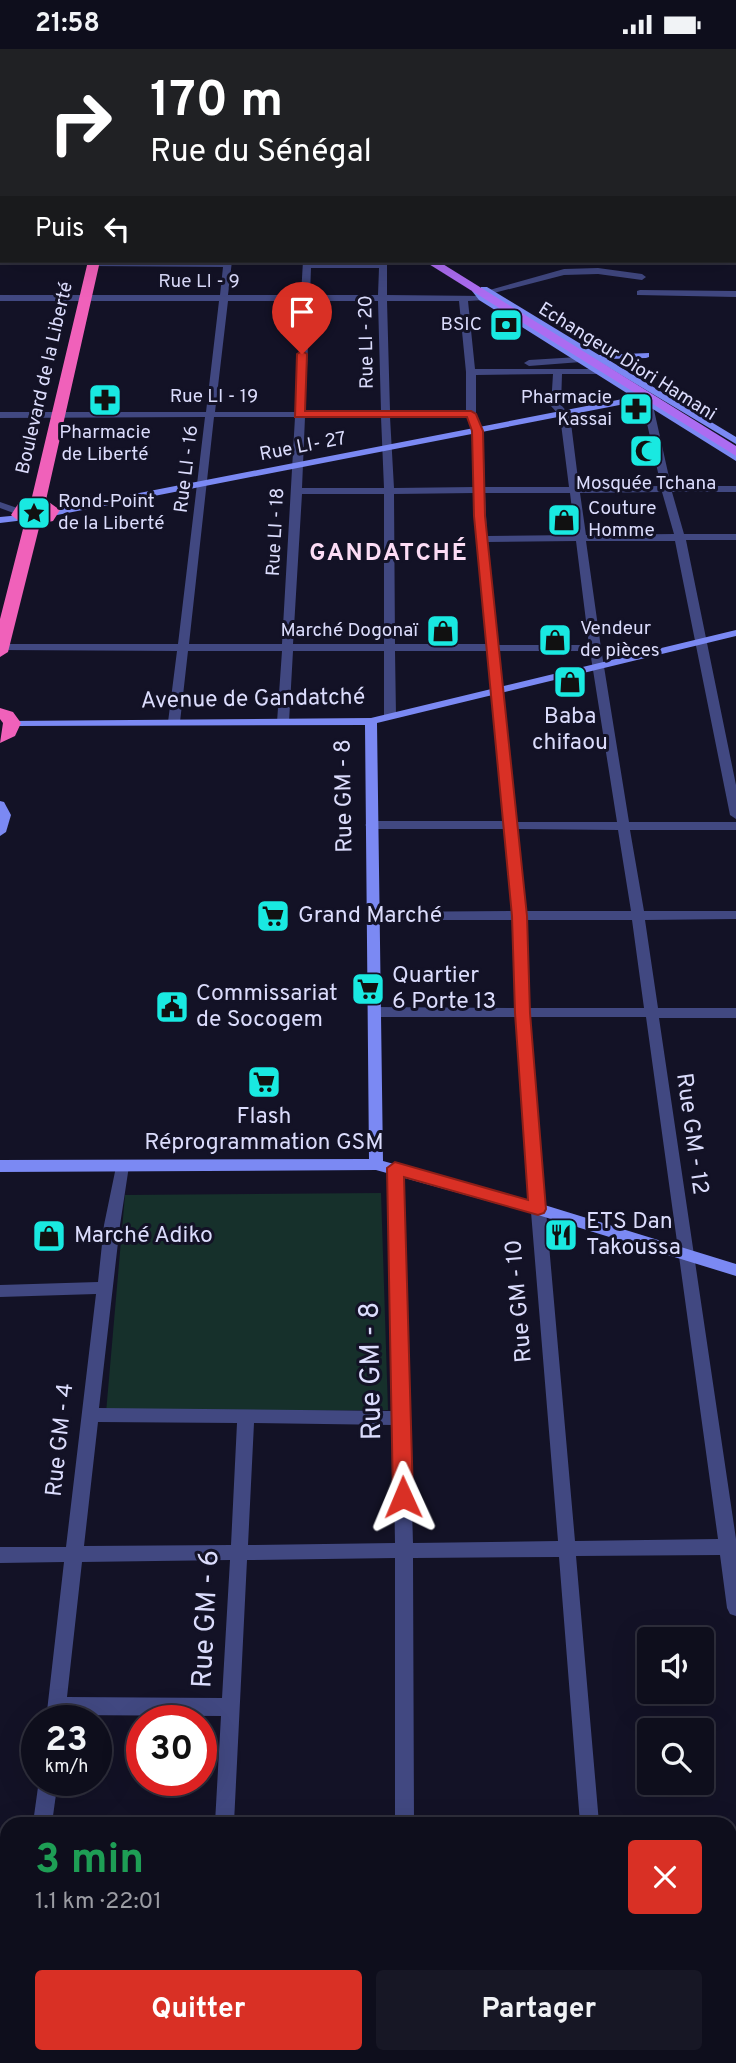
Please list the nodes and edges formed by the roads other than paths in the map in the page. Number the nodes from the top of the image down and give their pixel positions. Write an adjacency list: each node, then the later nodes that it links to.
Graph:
1 (93, 263): 12 (highway, Boulevard de la Liberté)
2 (228, 263): 13 (street, Rue LI - 16)
3 (307, 263): 4 (street); 14 (street, Rue LI - 18)
4 (383, 263): 15 (street, Rue LI - 20)
5 (433, 263): 8 (main road)
6 (446, 263): 8 (main road)
7 (642, 277): 8 (street, Rue LI - 9)
8 (483, 292): 16 (street, Rue LI - 9); 18 (street); 19 (street); 33 (main road, Echangeur Diori Hamani)
9 (640, 293): 10 (street)
10 (736, 293)
11 (0, 298): 12 (street, Rue LI - 9)
12 (85, 299): 13 (street, Rue LI - 9); 28 (highway, Boulevard de la Liberté)
13 (223, 299): 14 (street, Rue LI - 9); 29 (street, Rue LI - 16)
14 (306, 299): 15 (street, Rue LI - 9); 25 (street, Rue LI - 18)
15 (384, 299): 16 (street, Rue LI - 9); 30 (street, Rue LI - 20)
16 (463, 299): 23 (street)
17 (646, 355): 18 (street)
18 (600, 357): 33 (street)
19 (578, 360): 20 (street); 22 (street)
20 (517, 363)
21 (558, 371): 22 (street); 23 (street); 31 (street, Rue GM - 12)
22 (596, 371): 24 (street)
23 (471, 372): 26 (street)
24 (645, 400): 31 (street, Rue LI- 27); 35 (street); 41 (street)
25 (299, 414): 29 (street, Rue LI - 19); 30 (street, Rue LI - 19); 36 (street, Rue LI - 18)
26 (471, 414): 30 (street, Rue LI - 19); 32 (street)
27 (0, 415): 28 (street, Rue LI - 19)
28 (58, 415): 29 (street, Rue LI - 19); 44 (highway, Boulevard de la Liberté)
29 (211, 415): 37 (street, Rue LI - 16)
30 (386, 415): 34 (street, Rue LI - 20)
31 (565, 415): 32 (street, Rue LI- 27); 40 (street, Rue GM - 12)
32 (478, 431): 34 (street, Rue LI- 27); 39 (street, Rue GM - 10)
33 (735, 444)
34 (385, 449): 36 (street, Rue LI- 27); 43 (street, Rue LI - 20)
35 (736, 458)
36 (297, 466): 37 (street, Rue LI- 27); 42 (street, Rue LI - 18)
37 (203, 485): 46 (street, Rue LI- 27); 55 (street, Rue LI - 16)
38 (736, 489): 41 (street)
39 (478, 490): 40 (street); 43 (street); 52 (street, Rue GM - 10)
40 (575, 490): 41 (street); 50 (street, Rue GM - 12)
41 (667, 490): 51 (street)
42 (297, 491): 43 (street); 56 (street, Rue LI - 18)
43 (389, 491): 57 (street, Rue LI - 20)
44 (38, 504): 46 (highway); 47 (highway)
45 (0, 505): 47 (street)
46 (52, 513): 47 (highway)
47 (24, 517): 48 (street); 60 (highway)
48 (0, 520)
49 (736, 537): 51 (street)
50 (581, 538): 51 (street); 52 (street); 59 (street, Rue GM - 12)
51 (680, 538): 54 (street)
52 (482, 539): 58 (street, Rue GM - 10)
53 (736, 633): 54 (street, Avenue de Gandatché)
54 (700, 641): 61 (street, Avenue de Gandatché); 70 (street)
55 (184, 647): 56 (street); 60 (street); 66 (street, Rue LI - 16)
56 (286, 647): 57 (street); 67 (street, Rue LI - 18)
57 (390, 647): 58 (street); 64 (street, Rue LI - 20)
58 (493, 647): 59 (street); 62 (street, Rue GM - 10)
59 (595, 648): 61 (street, Rue GM - 12)
60 (1, 650)
61 (599, 666): 62 (street, Avenue de Gandatché); 73 (street, Rue GM - 12)
62 (496, 691): 64 (street, Avenue de Gandatché); 72 (street, Rue GM - 10)
63 (4, 713): 66 (street, Avenue de Gandatché); 68 (highway)
64 (390, 716): 65 (street, Avenue de Gandatché)
65 (370, 721): 67 (street, Avenue de Gandatché); 71 (street, Rue GM - 8)
66 (174, 722): 67 (street, Avenue de Gandatché)
67 (282, 722)
68 (0, 738)
69 (0, 805): 75 (street)
70 (736, 815)
71 (371, 825): 72 (street); 78 (street, Rue GM - 8)
72 (510, 825): 73 (street); 79 (street, Rue GM - 10)
73 (623, 825): 74 (street); 76 (street, Rue GM - 12)
74 (736, 826)
75 (0, 832)
76 (638, 915): 77 (street); 79 (street); 82 (street, Rue GM - 12)
77 (736, 915)
78 (373, 916): 79 (street); 80 (street, Rue GM - 8)
79 (520, 916): 81 (street, Rue GM - 10)
80 (374, 1012): 81 (street); 84 (street, Rue GM - 8)
81 (522, 1013): 82 (street); 88 (street, Rue GM - 10)
82 (650, 1013): 83 (street); 89 (street, Rue GM - 12)
83 (736, 1013)
84 (376, 1164): 86 (street); 87 (street)
85 (0, 1165): 86 (street)
86 (122, 1166): 91 (street, Rue GM - 4)
87 (395, 1168): 88 (street); 95 (street, Rue GM - 8)
88 (538, 1209): 89 (street); 97 (street, Rue GM - 10)
89 (685, 1255): 90 (street); 96 (street, Rue GM - 12)
90 (736, 1270)
91 (105, 1289): 92 (street); 93 (street, Rue GM - 4)
92 (0, 1291)
93 (91, 1415): 94 (street); 100 (street, Rue GM - 4)
94 (246, 1418): 95 (street); 99 (street, Rue GM - 6)
95 (401, 1418): 98 (street, Rue GM - 8)
96 (731, 1547): 97 (street); 102 (street, Rue GM - 12)
97 (568, 1549): 98 (street); 110 (street, Rue GM - 10)
98 (404, 1550): 99 (street); 109 (street, Rue GM - 8)
99 (239, 1551): 100 (street); 104 (street, Rue GM - 6)
100 (75, 1553): 101 (street); 103 (street, Rue GM - 4)
101 (0, 1555)
102 (736, 1608)
103 (57, 1705)
104 (230, 1707): 105 (street); 108 (street, Rue GM - 6)
105 (112, 1711)
106 (46, 1796): 107 (street)
107 (44, 1817)
108 (225, 1817)
109 (405, 1817)
110 (590, 1817)

